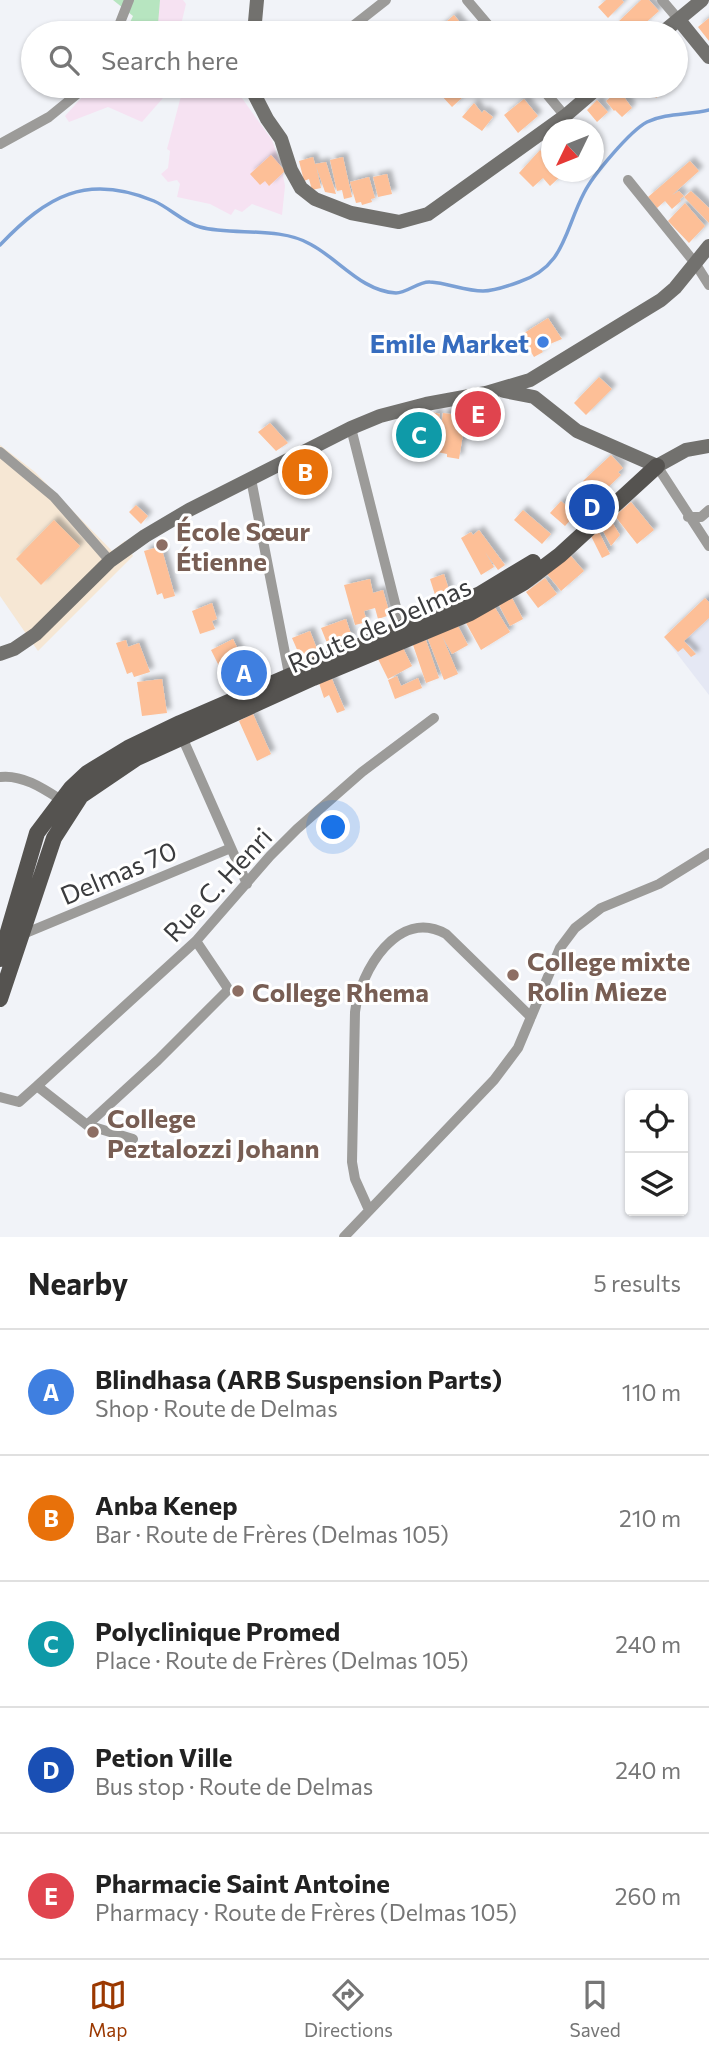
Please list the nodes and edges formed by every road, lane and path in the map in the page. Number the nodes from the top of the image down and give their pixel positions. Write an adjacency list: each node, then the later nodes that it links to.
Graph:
1 (130, 0): 8 (street)
2 (257, 0): 9 (main road)
3 (386, 0): 10 (street)
4 (467, 0): 11 (street)
5 (662, 0): 7 (street)
6 (702, 0): 7 (main road)
7 (678, 20)
8 (121, 21)
9 (255, 21)
10 (359, 21)
11 (485, 21)
12 (688, 32): 13 (main road)
13 (709, 57)
14 (72, 98): 19 (street)
15 (256, 98): 18 (main road)
16 (550, 98): 18 (street)
17 (586, 98): 18 (main road)
18 (565, 116)
19 (0, 144)
20 (628, 180): 22 (street)
21 (709, 246): 22 (main road)
22 (695, 263): 23 (street); 24 (main road)
23 (709, 285)
24 (553, 365): 25 (main road); 26 (main road)
25 (497, 390): 26 (main road); 27 (main road)
26 (545, 404): 30 (main road)
27 (351, 428): 31 (main road); 36 (street)
28 (709, 446): 30 (main road, Route de Delmas)
29 (0, 452): 35 (street)
30 (651, 471): 33 (street); 36 (main road, Route de Delmas)
31 (251, 480): 35 (main road); 38 (street)
32 (709, 510): 33 (street)
33 (688, 517): 34 (street)
34 (709, 546)
35 (110, 561): 37 (main road)
36 (403, 634): 38 (main road, Route de Delmas)
37 (0, 654)
38 (291, 683): 40 (main road, Route de Delmas); 42 (main road, Route de Delmas)
39 (434, 718): 45 (street, Rue C. Henri)
40 (182, 737): 42 (main road, Route de Delmas); 43 (street)
41 (0, 777): 42 (street)
42 (67, 804): 46 (main road, Route de Delmas); 48 (main road, Route de Delmas)
43 (231, 848): 45 (street); 46 (street, Delmas 70)
44 (709, 853): 50 (street)
45 (247, 884): 47 (street, Rue C. Henri)
46 (20, 935): 49 (main road, Route de Delmas)
47 (196, 941): 51 (street, Rue C. Henri); 53 (street)
48 (0, 959)
49 (0, 999)
50 (531, 1017): 55 (street); 55 (street)
51 (37, 1086): 52 (street, Rue C. Henri); 53 (street)
52 (0, 1097)
53 (87, 1125): 54 (street)
54 (134, 1139)
55 (369, 1210): 56 (street)
56 (344, 1237)

